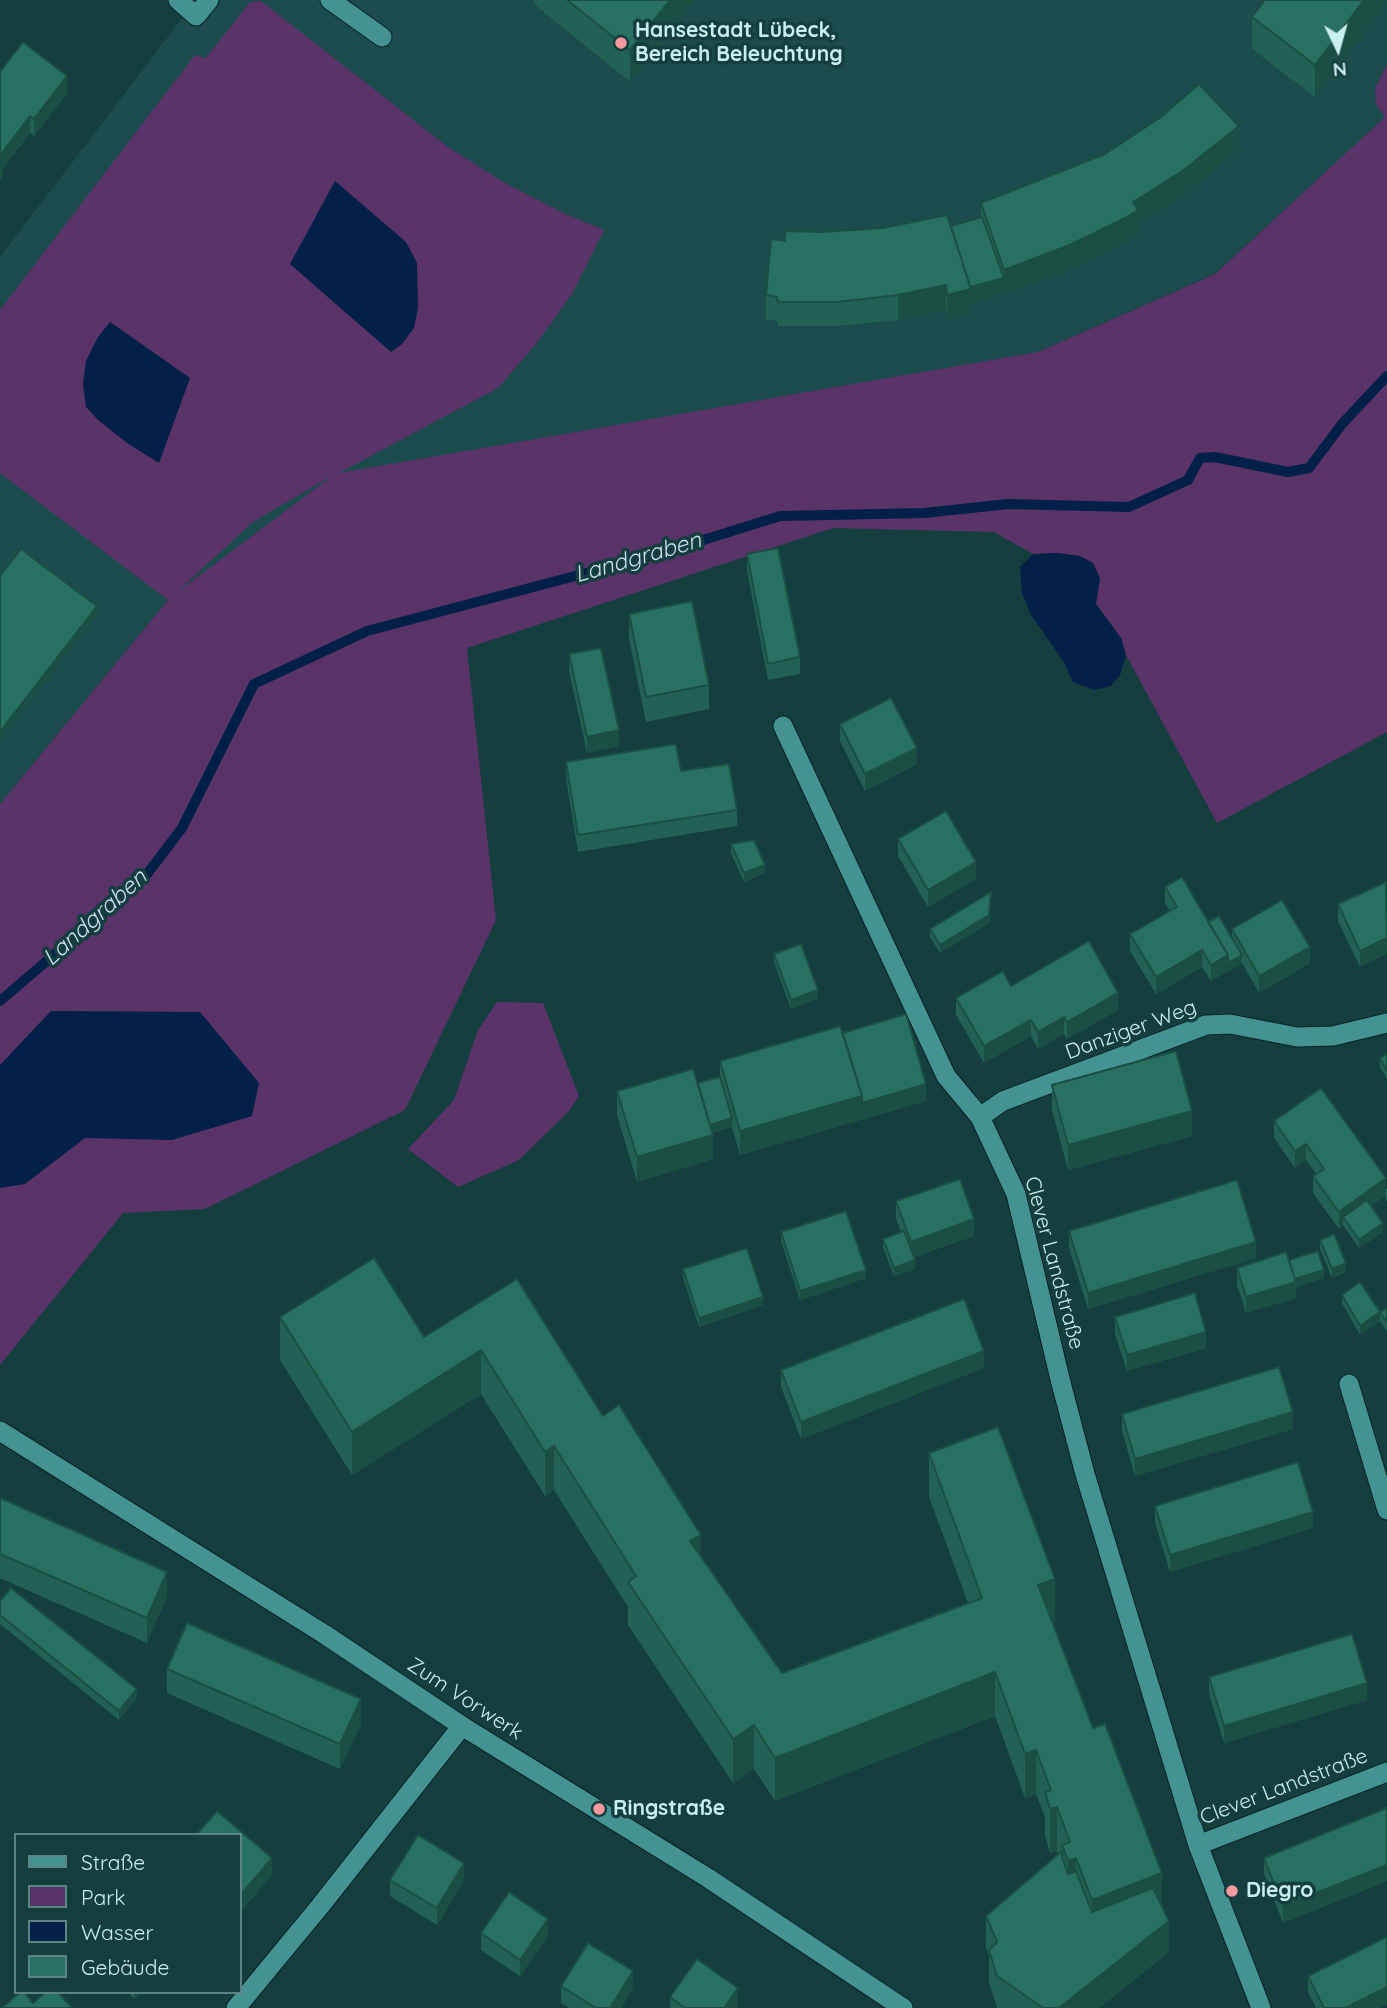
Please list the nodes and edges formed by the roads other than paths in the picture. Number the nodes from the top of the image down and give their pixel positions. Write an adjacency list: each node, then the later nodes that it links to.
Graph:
1 (177, 0): 2 (street)
2 (209, 0)
3 (330, 0): 4 (street)
4 (382, 37)
5 (783, 726): 7 (street, Clever Landstraße)
6 (1387, 1023): 7 (street, Danziger Weg)
7 (980, 1117): 13 (street, Clever Landstraße)
8 (1349, 1384): 10 (street)
9 (0, 1431): 11 (street, Zum Vorwerk)
10 (1387, 1510)
11 (462, 1726): 14 (street); 15 (street, Zum Vorwerk)
12 (1387, 1772): 13 (street, Clever Landstraße)
13 (1198, 1845): 16 (street, Clever Landstraße)
14 (236, 2008)
15 (903, 2008)
16 (1261, 2008)

